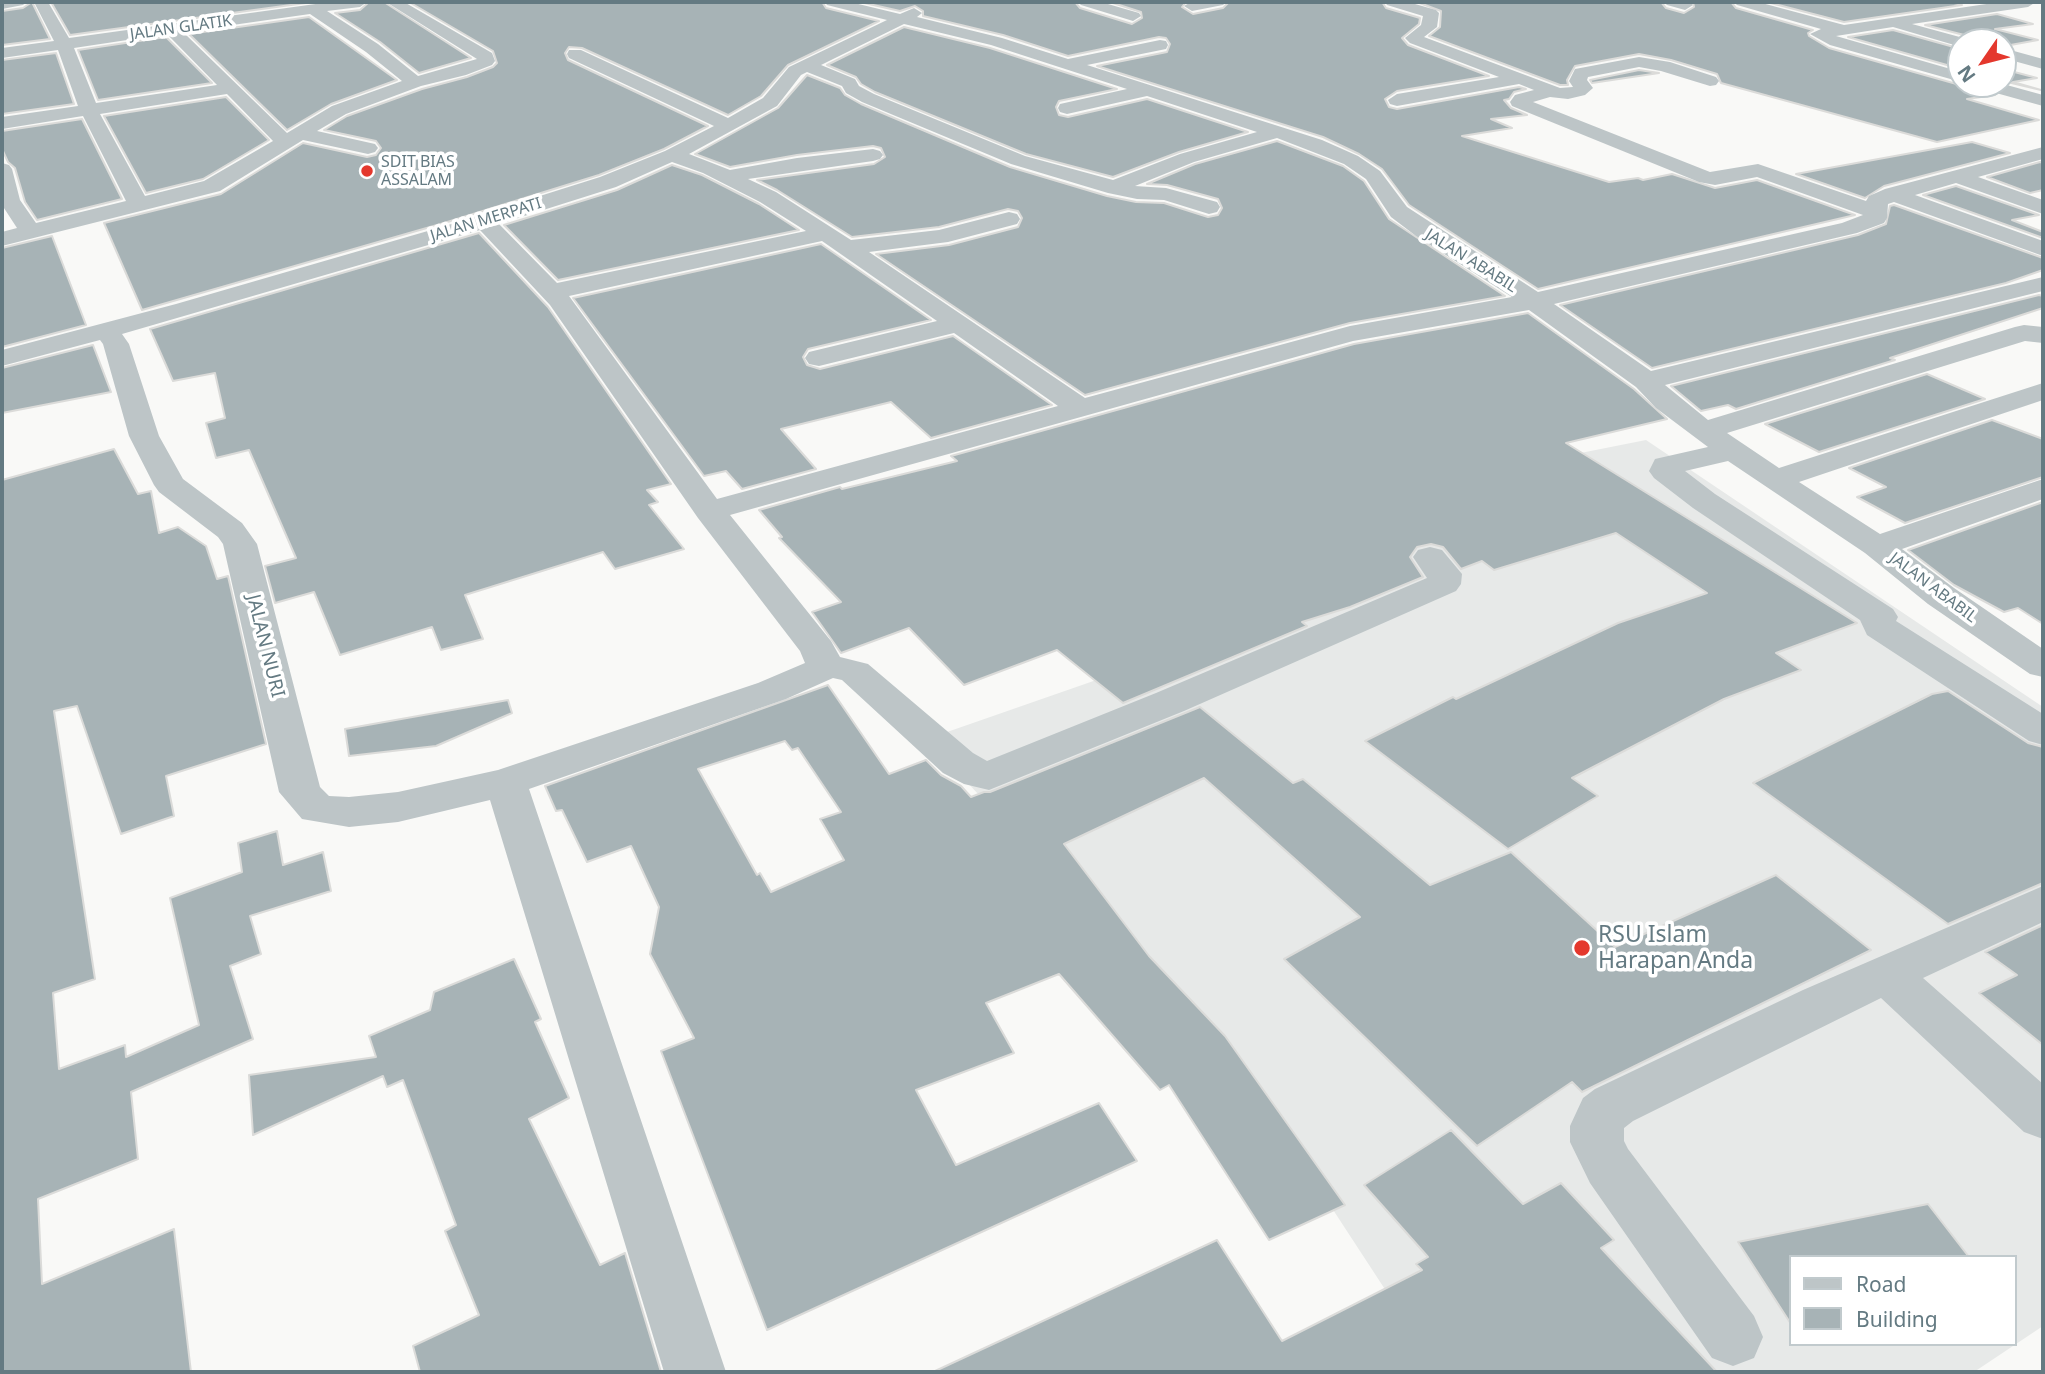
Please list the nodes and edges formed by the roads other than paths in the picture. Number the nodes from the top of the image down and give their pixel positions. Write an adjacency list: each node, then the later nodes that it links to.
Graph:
1 (18, 2): 15 (street)
2 (41, 2): 28 (street)
3 (360, 2): 14 (street, JALAN GLATIK)
4 (394, 2): 41 (street)
5 (832, 2): 21 (street, JALAN ABABIL)
6 (933, 2): 21 (street, JALAN MERPATI)
7 (1086, 2): 20 (street)
8 (1218, 2): 17 (street)
9 (1392, 2): 39 (street)
10 (1742, 2): 25 (street)
11 (1799, 2): 22 (street)
12 (2028, 2): 22 (street)
13 (2035, 2): 16 (street)
14 (340, 3): 18 (street, JALAN GLATIK)
15 (2, 4)
16 (2043, 4)
17 (1192, 6)
18 (313, 9): 23 (street, JALAN GLATIK); 41 (street)
19 (185, 10): 23 (street)
20 (1133, 16)
21 (905, 18): 35 (street, JALAN ABABIL); 37 (street, JALAN MERPATI)
22 (1883, 18): 25 (street); 26 (street)
23 (196, 25): 24 (street, JALAN GLATIK)
24 (171, 29): 28 (street, JALAN GLATIK); 42 (street)
25 (1840, 29): 30 (street)
26 (1947, 35)
27 (1947, 40): 30 (street)
28 (64, 44): 31 (street, JALAN GLATIK); 49 (street)
29 (1160, 45): 35 (street)
30 (1873, 52): 38 (street)
31 (2, 53)
32 (575, 54): 51 (street)
33 (2017, 56): 34 (street)
34 (2039, 61): 36 (street)
35 (1064, 64): 43 (street, JALAN ABABIL)
36 (2017, 64)
37 (806, 65): 51 (street, JALAN MERPATI); 63 (street)
38 (1947, 72)
39 (1521, 78): 44 (street); 46 (street)
40 (1710, 81): 44 (street)
41 (415, 82): 53 (street)
42 (231, 88): 49 (street); 53 (street)
43 (1146, 91): 48 (street); 52 (street, JALAN ABABIL)
44 (1551, 92): 68 (street)
45 (2017, 93): 47 (street)
46 (1396, 100)
47 (2042, 100)
48 (1068, 108)
49 (89, 110): 50 (street); 65 (street)
50 (2, 123)
51 (729, 126): 56 (street, JALAN MERPATI)
52 (1278, 132): 63 (street); 78 (street, JALAN ABABIL)
53 (292, 137): 54 (street); 65 (street)
54 (368, 148)
55 (2043, 153): 58 (street)
56 (672, 155): 62 (street); 70 (street, JALAN MERPATI)
57 (873, 155): 62 (street)
58 (2014, 160): 60 (street); 61 (street)
59 (2, 169): 71 (street)
60 (2043, 170)
61 (1955, 176): 64 (street); 67 (street)
62 (728, 177): 72 (street)
63 (1114, 187): 66 (street)
64 (1893, 194): 68 (street); 75 (street)
65 (139, 205): 71 (street)
66 (1209, 207)
67 (2043, 207)
68 (1876, 212): 78 (street)
69 (1009, 219): 74 (street)
70 (484, 221): 77 (street); 80 (street, JALAN MERPATI)
71 (31, 232): 73 (street)
72 (824, 234): 74 (street); 77 (street)
73 (2, 239)
74 (847, 247): 79 (street)
75 (2043, 249)
76 (2040, 284): 84 (street)
77 (551, 292): 91 (street)
78 (1534, 302): 84 (street, JALAN ABABIL); 86 (street)
79 (957, 324): 83 (street); 86 (street)
80 (106, 330): 82 (street, JALAN MERPATI); 99 (street, JALAN NURI)
81 (2043, 335): 87 (street)
82 (2, 358)
83 (819, 358)
84 (1646, 381): 87 (street, JALAN ABABIL)
85 (2043, 391): 89 (street)
86 (1080, 408): 91 (street)
87 (1704, 430): 88 (street, JALAN ABABIL)
88 (1733, 451): 89 (street, JALAN ABABIL); 95 (street)
89 (1775, 480): 92 (street, JALAN ABABIL)
90 (2043, 488): 92 (street)
91 (709, 511): 96 (street)
92 (1877, 545): 94 (street, JALAN ABABIL)
93 (1430, 558): 96 (street)
94 (1941, 596): 95 (street); 97 (street, JALAN ABABIL)
95 (1880, 617): 98 (street)
96 (824, 664): 99 (street, JALAN NURI)
97 (2043, 666)
98 (2043, 732)
99 (506, 782): 104 (street)
100 (2043, 903): 101 (street)
101 (1886, 973): 102 (street); 103 (street)
102 (2043, 1116)
103 (1733, 1337)
104 (695, 1372)

